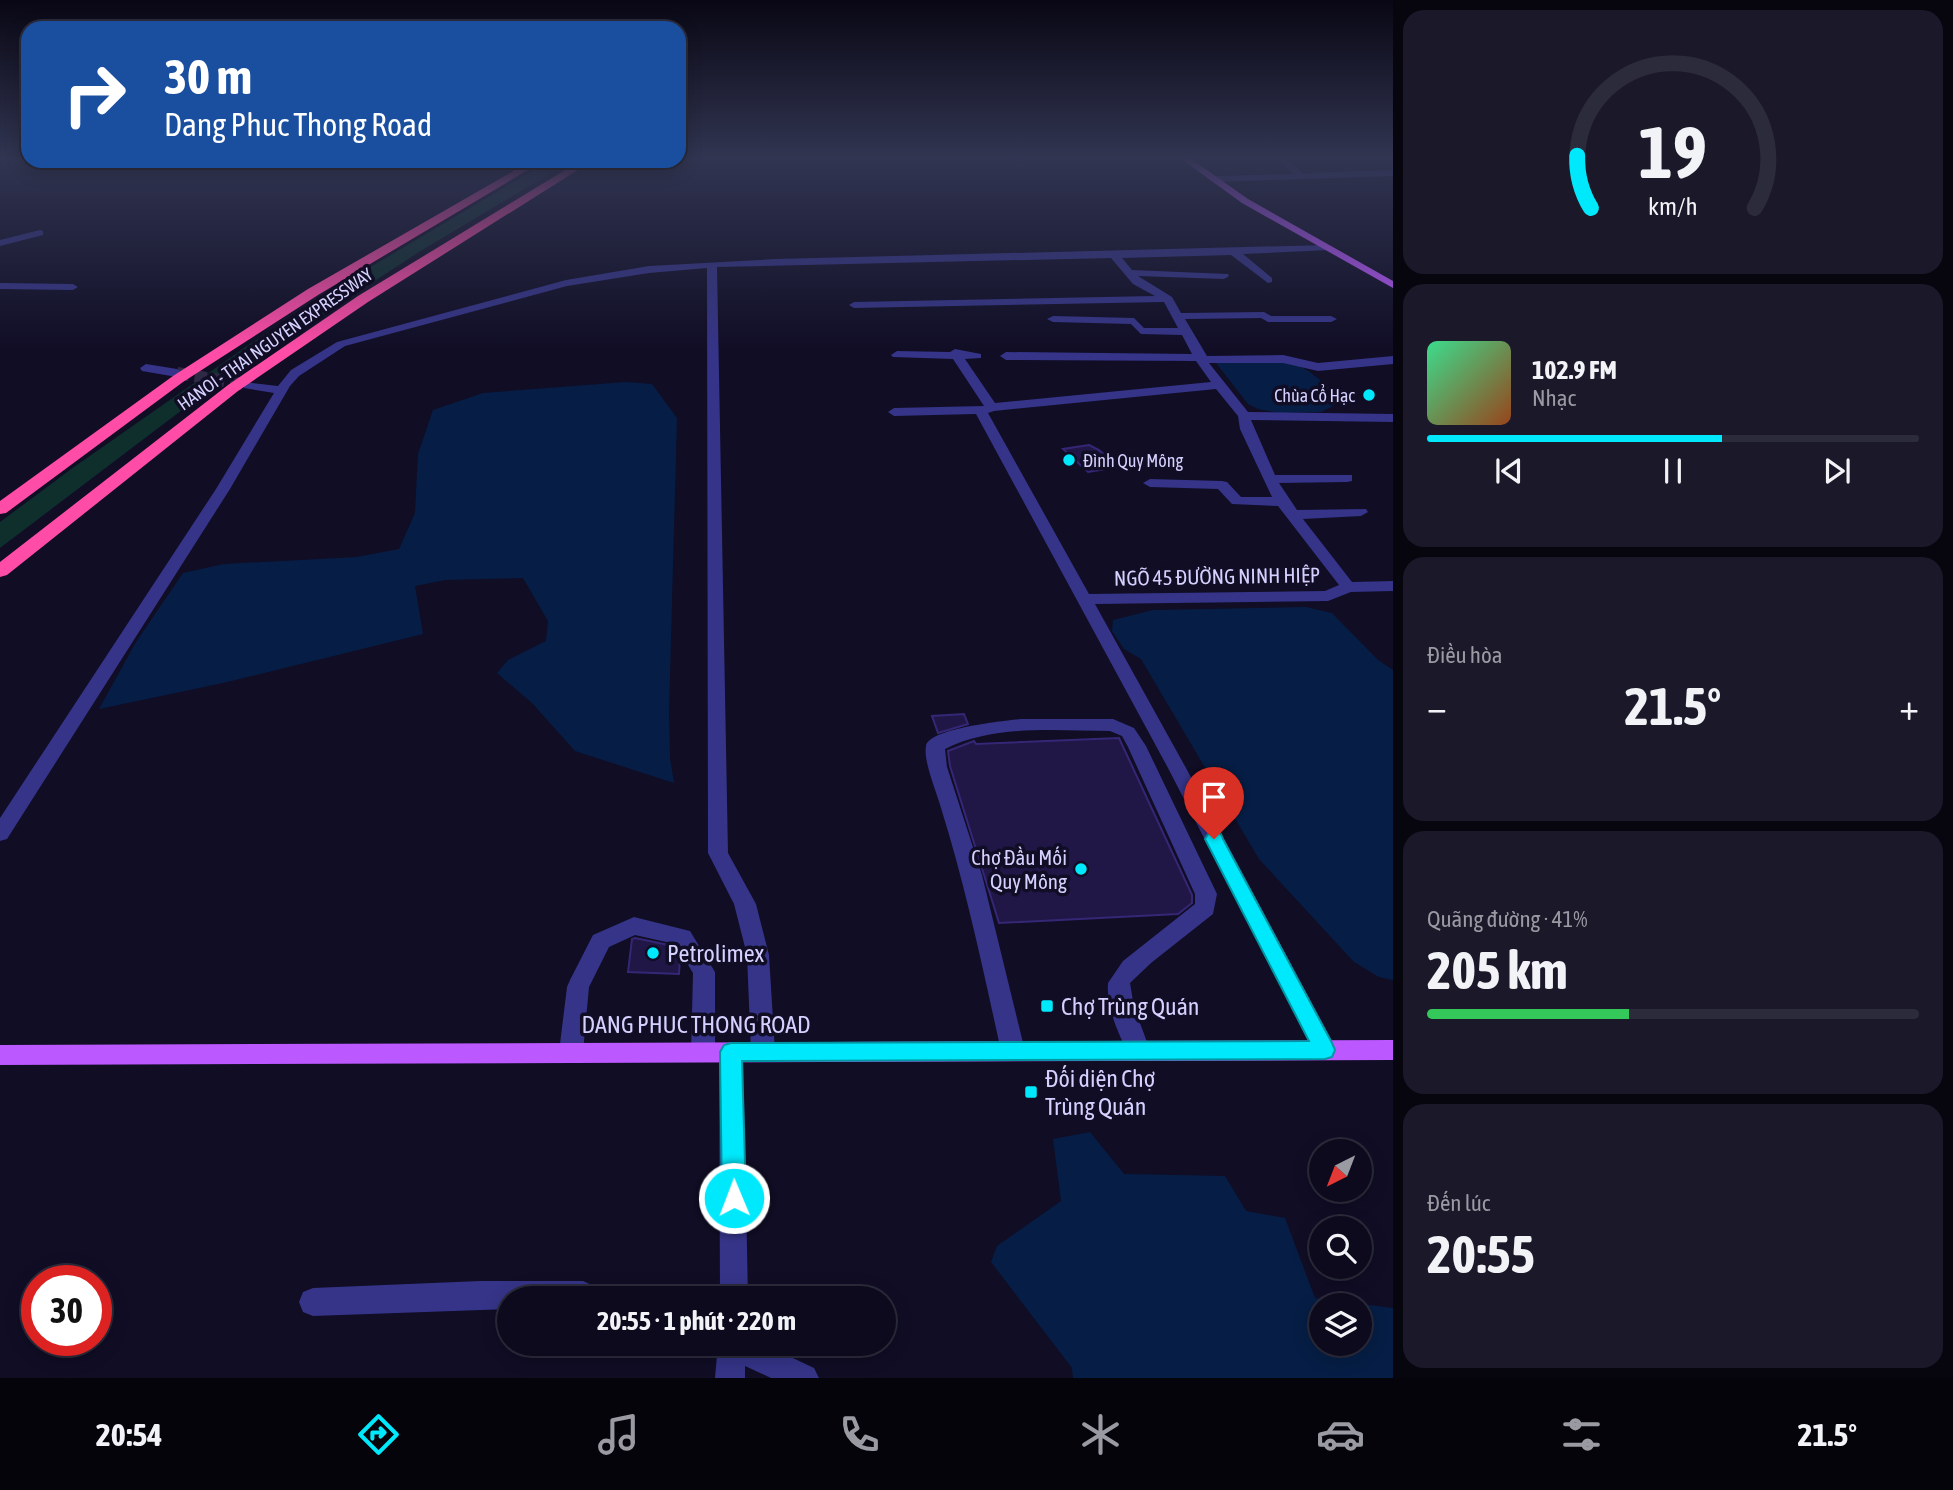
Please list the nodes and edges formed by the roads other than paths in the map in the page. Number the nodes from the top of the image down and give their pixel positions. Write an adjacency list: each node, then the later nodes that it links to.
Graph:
1 (431, 222): 43 (highway, HANOI - THAI NGUYEN EXPRESSWAY)
2 (487, 222): 46 (highway, HANOI - THAI NGUYEN EXPRESSWAY)
3 (1282, 222): 6 (main road)
4 (40, 233): 5 (street)
5 (0, 243)
6 (1326, 248): 7 (street); 13 (main road)
7 (1234, 252): 8 (street); 12 (street)
8 (1114, 255): 9 (street); 10 (street)
9 (712, 264): 32 (street); 58 (street)
10 (1129, 273): 11 (street); 16 (street)
11 (1224, 276)
12 (1268, 280)
13 (1393, 285)
14 (0, 286): 15 (street)
15 (73, 287)
16 (1168, 299): 17 (street); 18 (street)
17 (854, 305)
18 (1178, 316): 20 (street); 21 (street)
19 (1053, 318): 21 (street)
20 (1331, 319)
21 (1187, 332): 26 (street)
22 (956, 354): 23 (street); 24 (street); 33 (street)
23 (898, 355)
24 (977, 356)
25 (1006, 356): 26 (street)
26 (1202, 359): 27 (street); 31 (street)
27 (1393, 360)
28 (146, 368): 29 (street)
29 (177, 373)
30 (248, 385): 32 (street)
31 (1219, 385): 33 (street); 35 (street)
32 (281, 390): 50 (street)
33 (988, 409): 34 (street); 49 (street)
34 (894, 412)
35 (1244, 416): 36 (street); 40 (street)
36 (1376, 418): 37 (street); 38 (street)
37 (1393, 418)
38 (1393, 432)
39 (1346, 478): 40 (street)
40 (1270, 479): 42 (street)
41 (1150, 483): 42 (street)
42 (1284, 502): 45 (street)
43 (0, 509)
44 (1361, 512): 45 (street)
45 (1293, 515): 48 (street)
46 (0, 571)
47 (1393, 586): 48 (street, NGÕ 45 ĐƯỜNG NINH HIỆP)
48 (1348, 587): 49 (street, NGÕ 45 ĐƯỜNG NINH HIỆP)
49 (1082, 599): 52 (street)
50 (0, 834)
51 (1138, 1050): 52 (main road, DANG PHUC THONG ROAD); 54 (main road, DANG PHUC THONG ROAD); 54 (street)
52 (1325, 1050): 53 (main road, DANG PHUC THONG ROAD)
53 (1393, 1050)
54 (1013, 1051): 58 (main road, DANG PHUC THONG ROAD)
55 (571, 1052): 56 (main road, DANG PHUC THONG ROAD); 56 (street); 59 (main road, DANG PHUC THONG ROAD)
56 (703, 1052): 57 (main road, DANG PHUC THONG ROAD)
57 (731, 1052): 58 (main road, DANG PHUC THONG ROAD); 60 (street)
58 (763, 1052)
59 (0, 1055)
60 (734, 1286)
61 (497, 1295): 62 (street)
62 (313, 1302)
63 (731, 1356): 65 (street)
64 (757, 1356): 66 (street)
65 (730, 1378)
66 (804, 1378)

